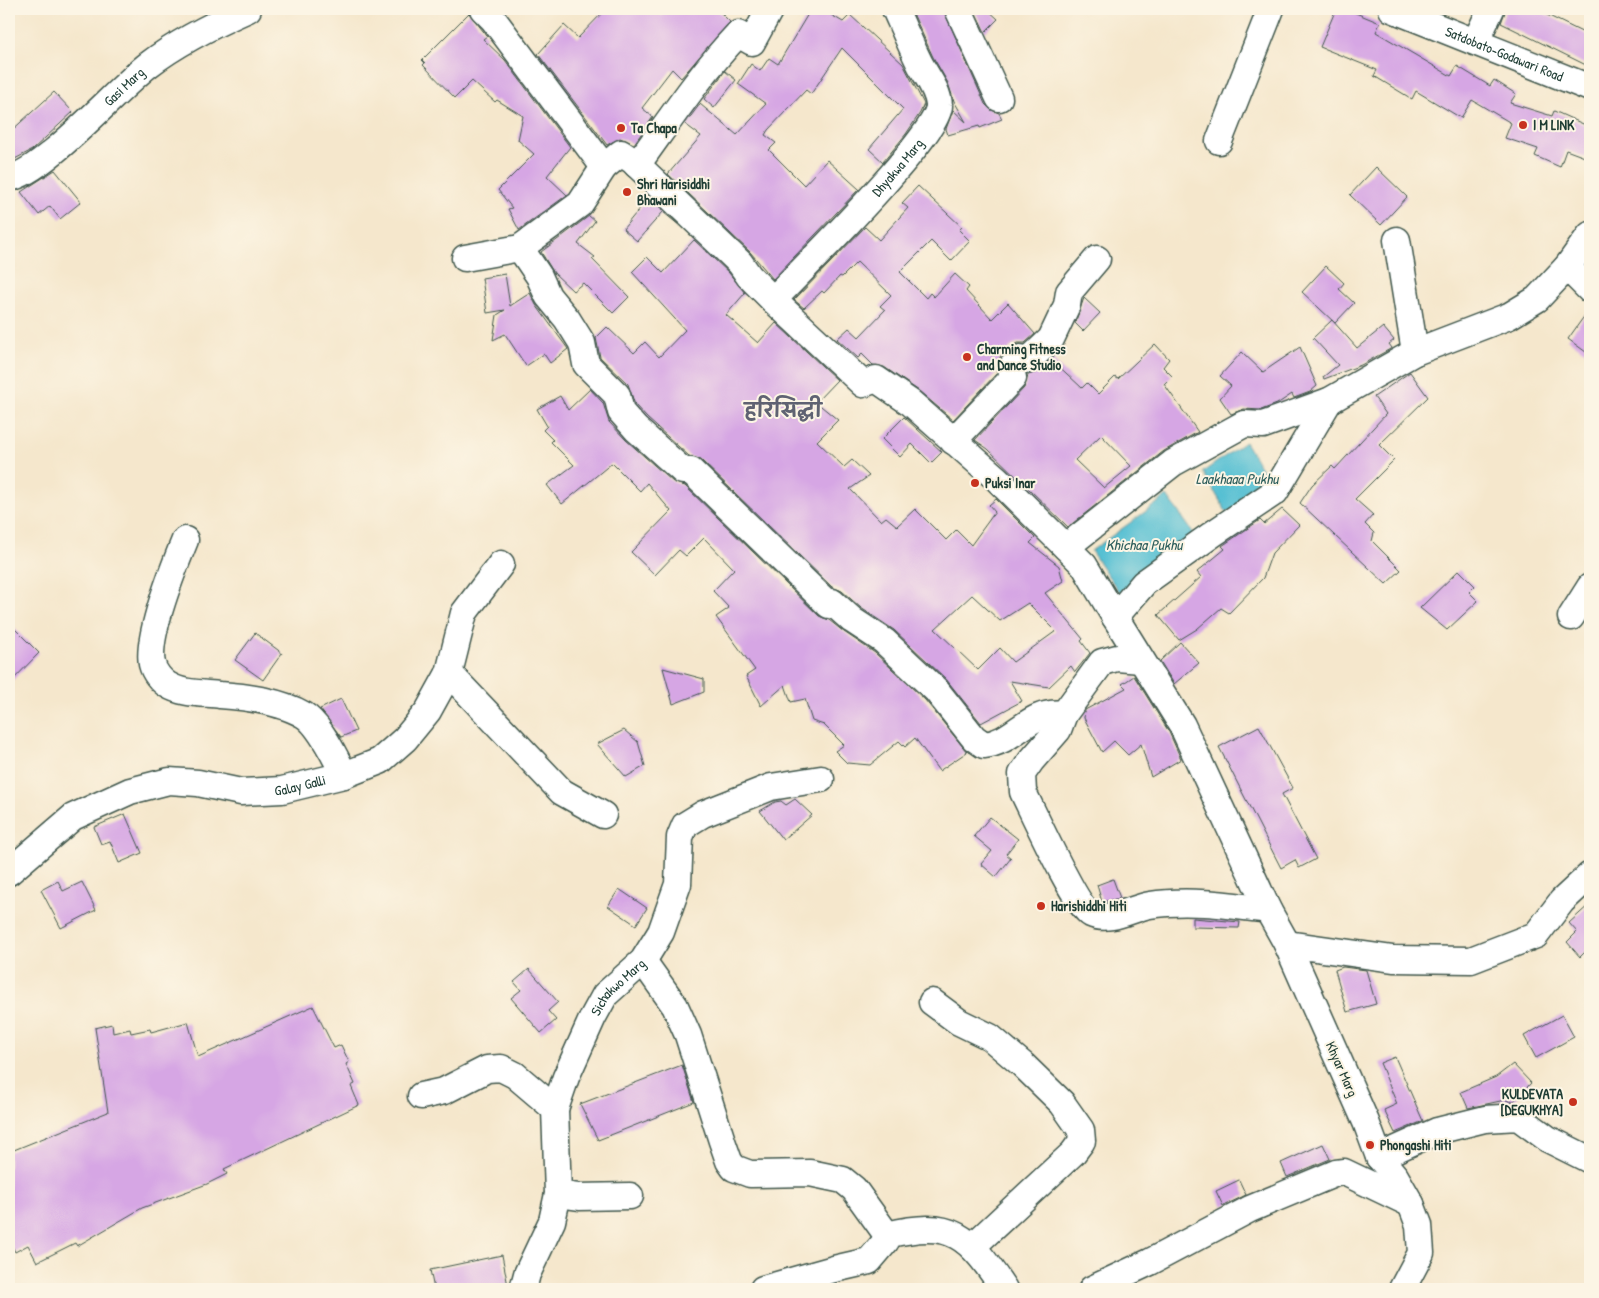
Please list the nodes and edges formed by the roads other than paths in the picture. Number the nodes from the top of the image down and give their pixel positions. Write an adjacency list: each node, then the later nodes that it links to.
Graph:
1 (248, 9): 15 (street, Gasi Marg)
2 (483, 9): 14 (street)
3 (770, 9): 13 (street)
4 (894, 9): 23 (street, Dhyakwa Marg)
5 (958, 9): 11 (street)
6 (1271, 9): 12 (street)
7 (1392, 9): 9 (street, Satdobato-Godawari Road)
8 (1492, 9): 9 (street)
9 (1476, 40): 10 (street, Satdobato-Godawari Road)
10 (1590, 88)
11 (999, 98)
12 (1218, 141)
13 (637, 165): 14 (street); 23 (street)
14 (604, 167): 18 (street)
15 (9, 178)
16 (1590, 235): 21 (street)
17 (1397, 240): 24 (street)
18 (520, 248): 19 (street); 35 (street)
19 (465, 258)
20 (1097, 259): 26 (street)
21 (1567, 267): 22 (street); 24 (street)
22 (1590, 290)
23 (772, 300): 26 (street, Khyar Marg)
24 (1415, 352): 25 (street)
25 (1329, 401): 28 (street); 31 (street)
26 (953, 441): 28 (street, Khyar Marg)
27 (185, 540): 36 (street)
28 (1066, 547): 31 (street, Khyar Marg)
29 (501, 564): 34 (street, Galay Galli)
30 (1590, 587): 32 (street)
31 (1115, 617): 33 (street, Khyar Marg)
32 (1571, 617)
33 (1141, 660): 35 (street); 41 (street, Khyar Marg)
34 (449, 673): 36 (street, Galay Galli); 38 (street)
35 (1064, 714): 41 (street)
36 (344, 775): 39 (street, Galay Galli)
37 (821, 779): 43 (street, Sichakwo Marg)
38 (603, 815)
39 (9, 872)
40 (1590, 876): 42 (street)
41 (1268, 910): 42 (street, Khyar Marg)
42 (1287, 944): 47 (street, Khyar Marg)
43 (643, 961): 46 (street, Sichakwo Marg); 52 (street)
44 (932, 1002): 53 (street)
45 (421, 1096): 46 (street)
46 (555, 1109): 49 (street, Sichakwo Marg)
47 (1379, 1157): 48 (street); 51 (street, Khyar Marg)
48 (1590, 1160)
49 (558, 1194): 50 (street); 54 (street, Sichakwo Marg)
50 (630, 1196)
51 (1411, 1204): 57 (street); 58 (street, Khyar Marg)
52 (887, 1235): 53 (street); 55 (street)
53 (972, 1247): 56 (street)
54 (523, 1289)
55 (763, 1289)
56 (1004, 1289)
57 (1092, 1289)
58 (1402, 1289)

